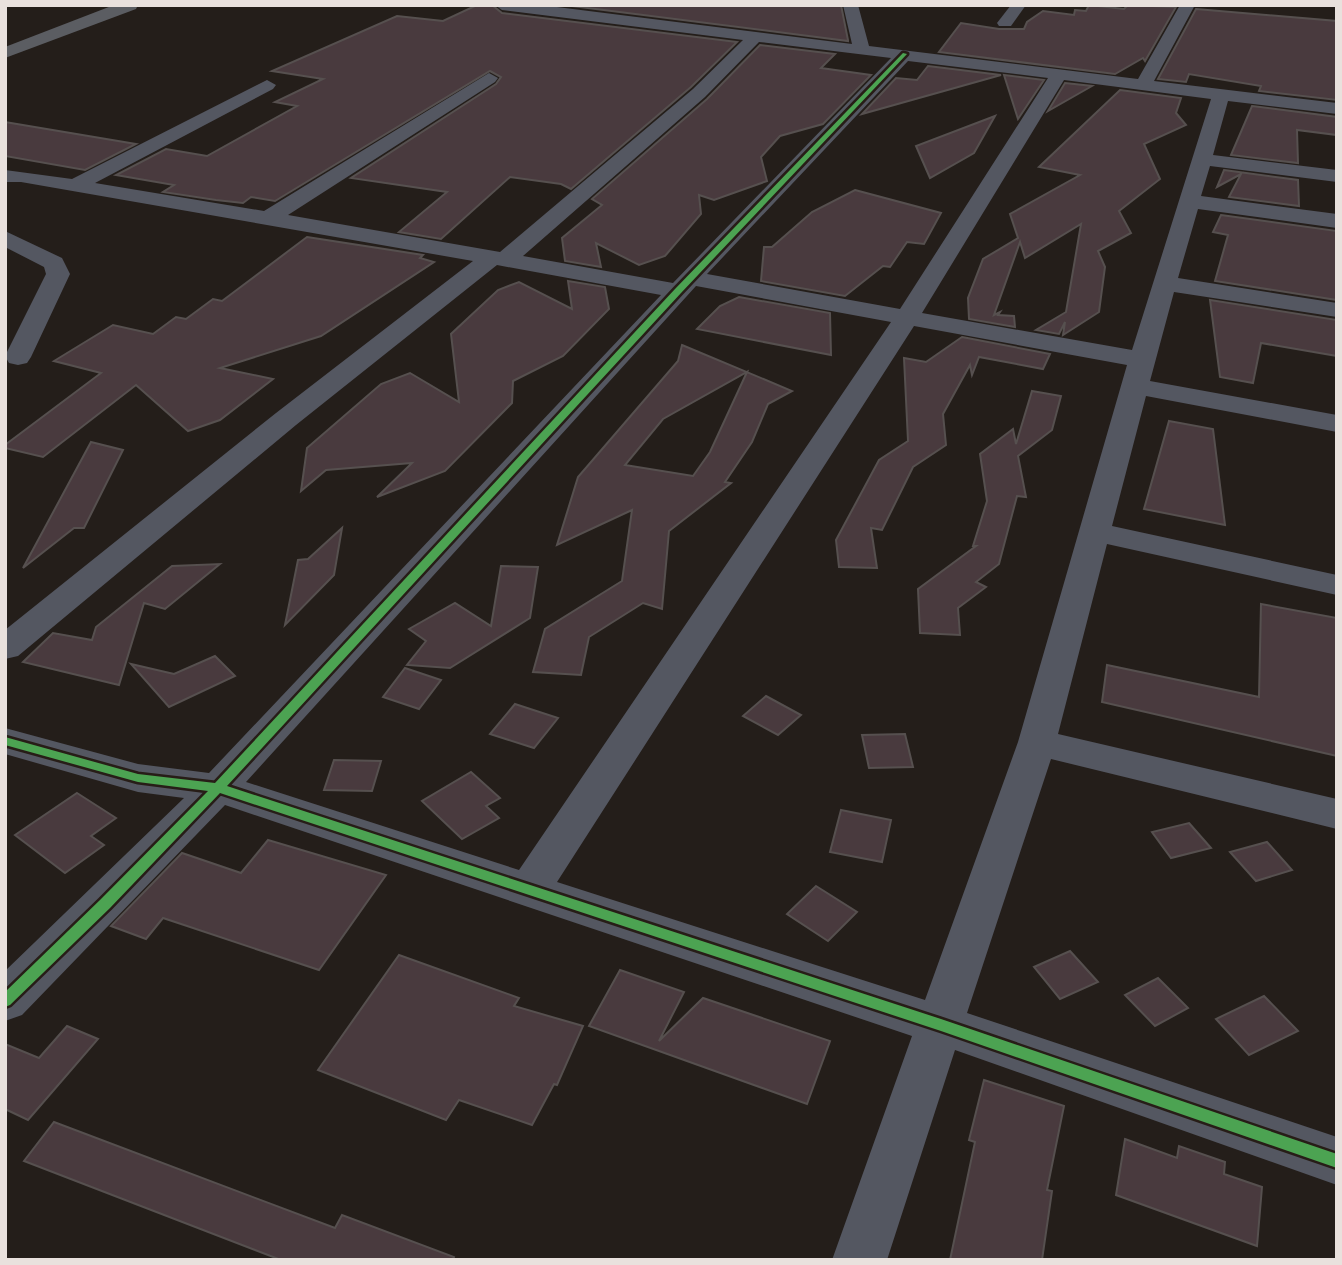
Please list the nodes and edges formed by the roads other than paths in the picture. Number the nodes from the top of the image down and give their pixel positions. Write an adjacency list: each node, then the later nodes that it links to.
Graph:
1 (130, 5): 13 (highway)
2 (502, 5): 8 (street)
3 (610, 5): 8 (street)
4 (850, 5): 12 (street)
5 (1019, 5): 9 (street)
6 (1188, 5): 18 (street)
7 (720, 13): 10 (street)
8 (592, 16): 10 (street)
9 (1005, 23)
10 (696, 29): 11 (street)
11 (756, 36): 12 (street); 29 (street)
12 (862, 49): 14 (street)
13 (5, 53)
14 (905, 54): 15 (street); 31 (street)
15 (1059, 75): 18 (street); 33 (street)
16 (489, 78): 26 (street)
17 (267, 85): 24 (street)
18 (1143, 85): 19 (street)
19 (1221, 95): 20 (street); 21 (street)
20 (1337, 109)
21 (1201, 159): 23 (street); 25 (street)
22 (5, 176): 24 (street)
23 (1337, 176)
24 (75, 185): 26 (street)
25 (1188, 201): 27 (street); 30 (street)
26 (270, 217): 29 (street)
27 (1337, 221)
28 (5, 238): 34 (street)
29 (498, 258): 31 (street); 39 (street)
30 (1165, 283): 32 (street); 35 (street)
31 (684, 285): 33 (street); 42 (street)
32 (1337, 310)
33 (907, 317): 35 (street); 44 (street)
34 (18, 357)
35 (1138, 373): 36 (street); 37 (street)
36 (1337, 424)
37 (1094, 532): 38 (street); 41 (street)
38 (1337, 585)
39 (5, 648)
40 (5, 741): 42 (street)
41 (1037, 742): 43 (street); 46 (street)
42 (218, 788): 44 (street); 45 (street)
43 (1337, 814)
44 (529, 890): 46 (street)
45 (5, 1001)
46 (941, 1024): 47 (street); 48 (street)
47 (1337, 1161)
48 (859, 1260)

